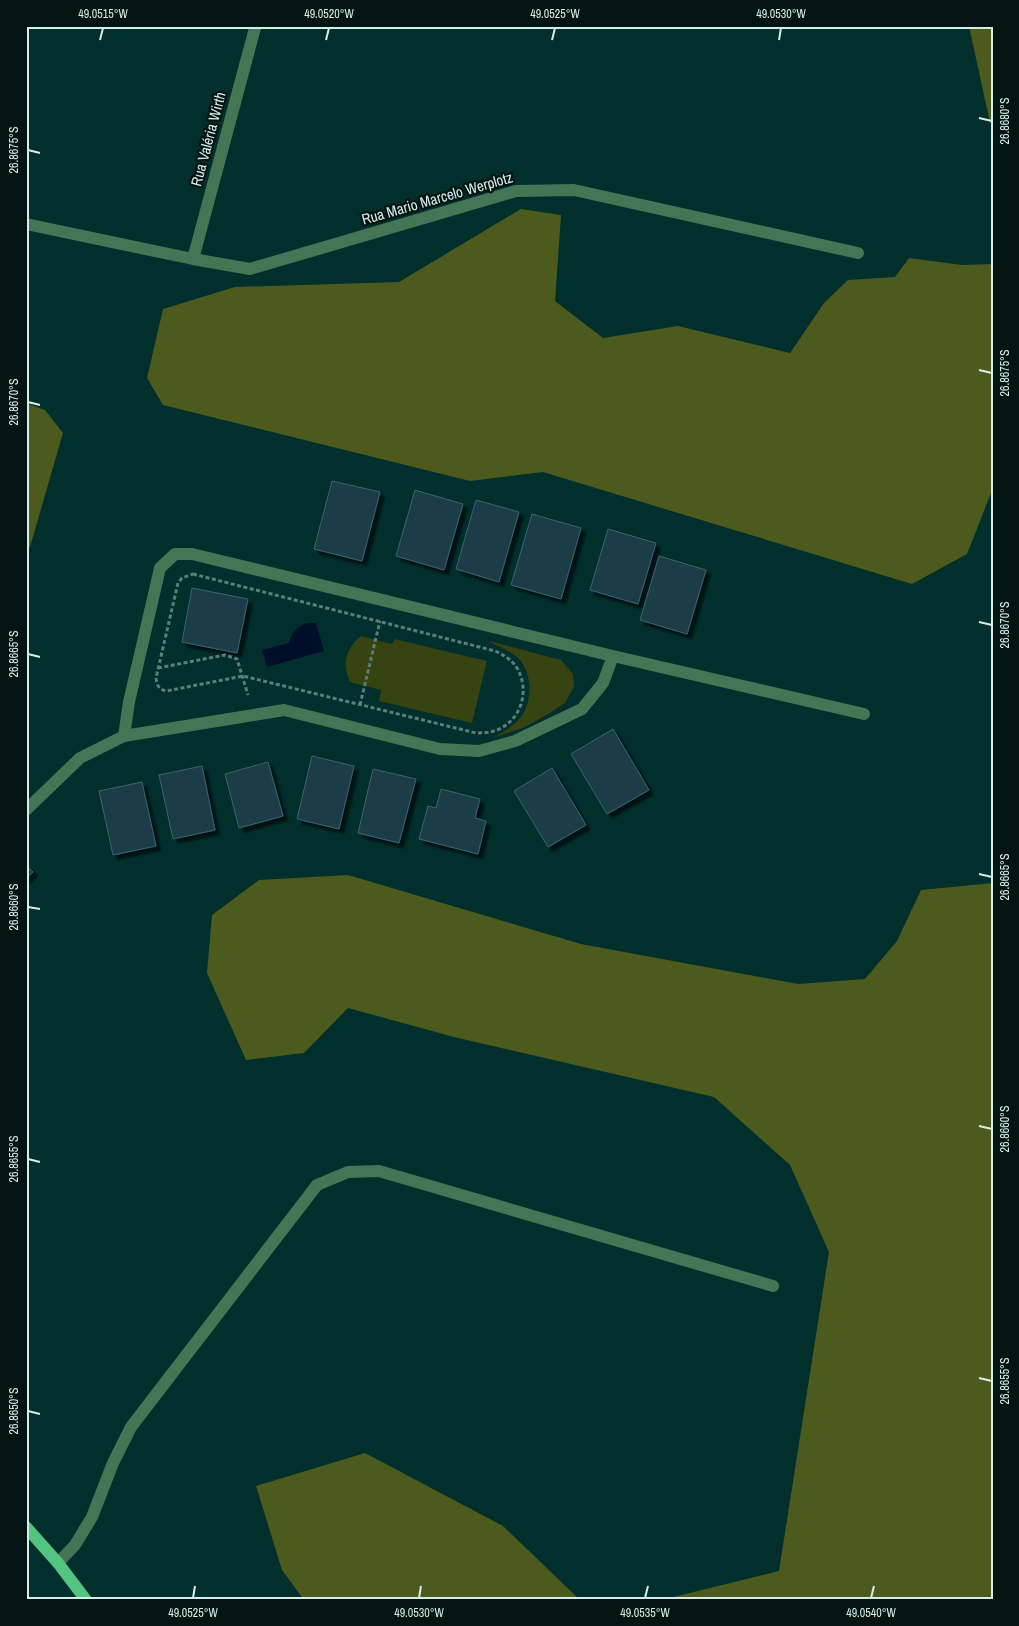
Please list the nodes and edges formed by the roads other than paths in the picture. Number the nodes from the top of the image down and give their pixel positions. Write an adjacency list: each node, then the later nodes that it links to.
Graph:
1 (255, 28): 4 (street, Rua Valéria Wirth)
2 (26, 224): 4 (street, Rua Mario Marcelo Werplotz)
3 (858, 253): 4 (street, Rua Mario Marcelo Werplotz)
4 (193, 259)
5 (613, 656): 6 (street); 7 (street); 7 (street)
6 (864, 714)
7 (124, 736): 8 (street)
8 (26, 810)
9 (773, 1286): 11 (street)
10 (26, 1527): 11 (main road)
11 (58, 1563): 12 (main road)
12 (86, 1600)

